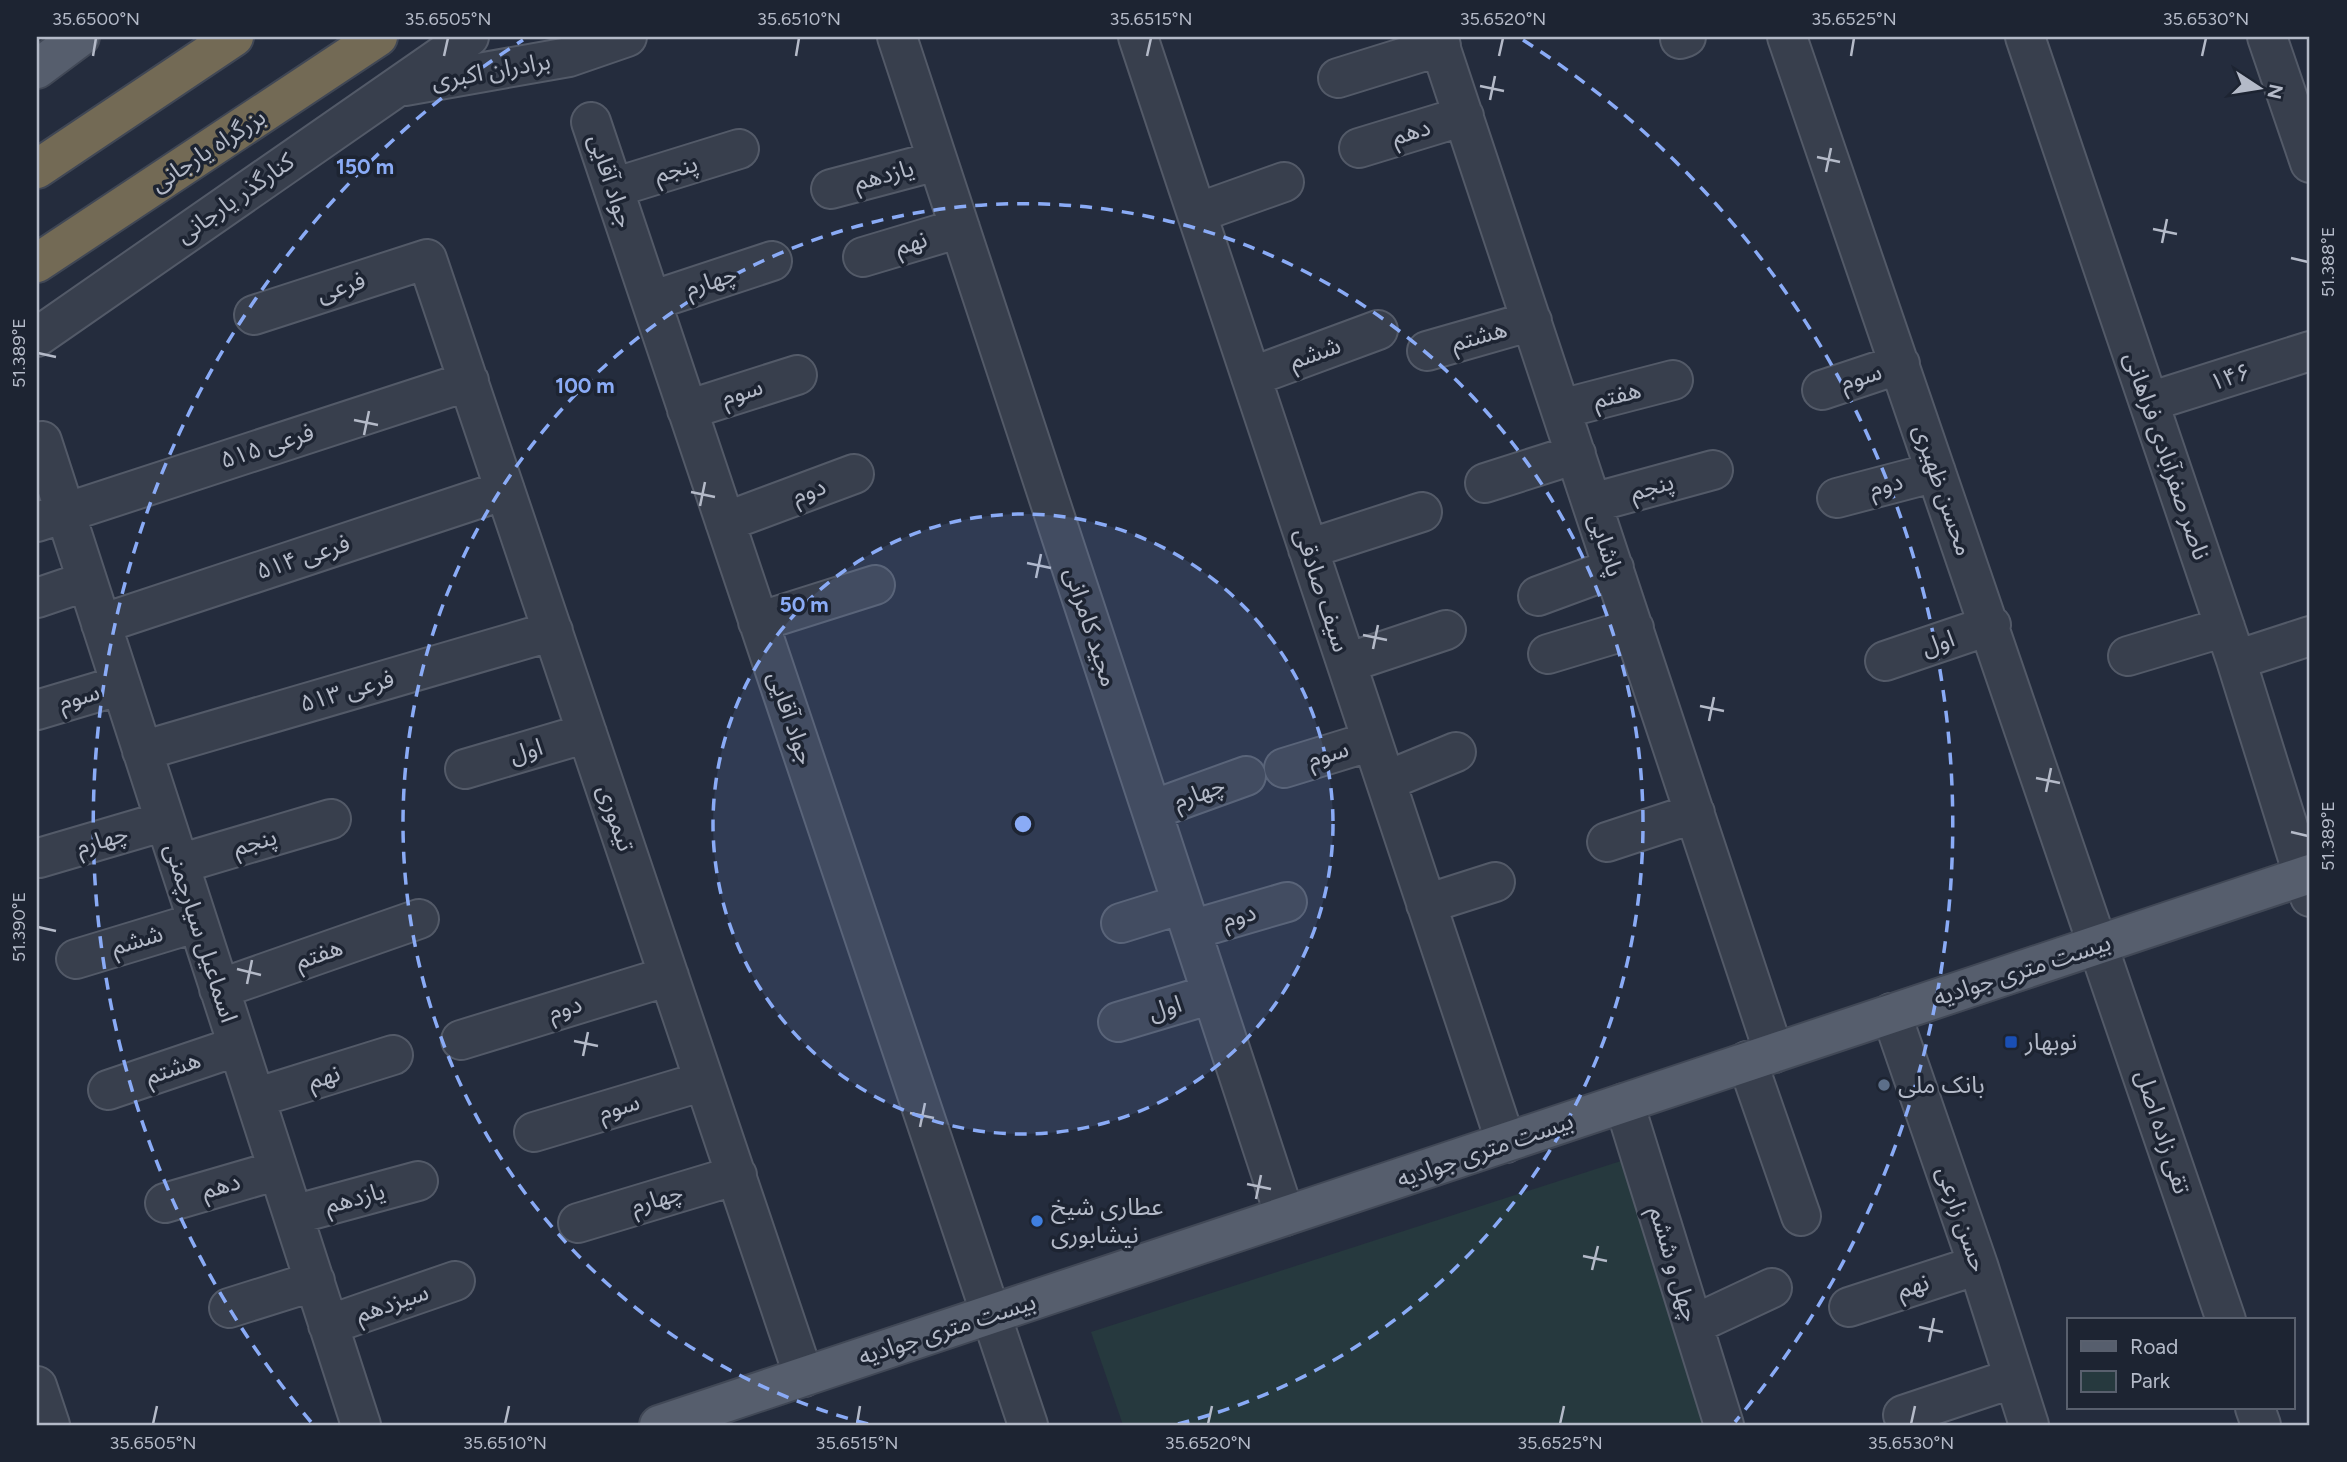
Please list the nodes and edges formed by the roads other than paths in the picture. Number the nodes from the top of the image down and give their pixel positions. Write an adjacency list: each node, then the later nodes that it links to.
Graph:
1 (80, 37): 12 (main road)
2 (234, 37): 22 (highway)
3 (378, 37): 31 (highway, بزرگراه یارجانی)
4 (469, 37): 14 (street, کنارگذر یارجانی)
5 (627, 37): 14 (street, برادران اکبری)
6 (897, 37): 20 (street, مجید کامرانی)
7 (1138, 37): 26 (street, سیف صادقی)
8 (1787, 37): 39 (street, محسن ظهیری)
9 (2025, 37): 45 (street, ناصر صفرآبادی فراهانی)
10 (2267, 37): 15 (street)
11 (1439, 42): 13 (street); 16 (street, پاشایی)
12 (37, 69)
13 (1338, 79)
14 (393, 88): 36 (street, کنارگذر یارجانی)
15 (2300, 98): 21 (street)
16 (1464, 116): 18 (street, دهم); 34 (street, پاشایی)
17 (591, 122): 24 (street, جواد آقایی)
18 (1359, 148)
19 (739, 149): 24 (street, پنجم)
20 (937, 161): 25 (street, یازدهم); 27 (street, مجید کامرانی)
21 (2310, 163)
22 (37, 169)
23 (1284, 182): 26 (street)
24 (613, 188): 32 (street, جواد آقایی)
25 (831, 189)
26 (1197, 213): 41 (street, سیف صادقی)
27 (960, 228): 28 (street, نهم); 88 (street, مجید کامرانی)
28 (863, 257)
29 (427, 259): 33 (street, فرعی); 43 (street, تیموری)
30 (772, 261): 32 (street, چهارم)
31 (37, 262)
32 (651, 301): 47 (street, جواد آقایی)
33 (254, 315)
34 (1532, 321): 37 (street, هشتم); 46 (street, پاشایی)
35 (1378, 330): 41 (street, ششم)
36 (37, 337)
37 (1427, 351)
38 (2310, 351): 45 (street, ۱۴۶)
39 (1900, 364): 44 (street, سوم); 51 (street, محسن ظهیری)
40 (797, 375): 47 (street, سوم)
41 (1251, 377): 60 (street, سیف صادقی)
42 (1673, 380): 46 (street, هفتم)
43 (469, 381): 54 (street, تیموری); 58 (street, فرعی ۵۱۵)
44 (1822, 390)
45 (2149, 402): 73 (street, ناصر صفرآبادی فراهانی)
46 (1561, 409): 49 (street, پاشایی)
47 (688, 410): 59 (street, جواد آقایی)
48 (42, 441): 58 (street, اسماعیل سیارچمنی)
49 (1576, 454): 53 (street); 56 (street, پاشایی)
50 (1713, 470): 56 (street, پنجم)
51 (1936, 472): 55 (street, دوم); 68 (street, محسن ظهیری)
52 (855, 474): 59 (street, دوم)
53 (1485, 484)
54 (505, 490): 67 (street, فرعی ۵۱۴); 71 (street, تیموری)
55 (1837, 498)
56 (1592, 503): 61 (street, پاشایی)
57 (1422, 512): 60 (street)
58 (51, 517): 62 (street, اسماعیل سیارچمنی)
59 (725, 522): 66 (street, جواد آقایی)
60 (1308, 549): 77 (street, سیف صادقی)
61 (1614, 568): 64 (street); 69 (street, پاشایی)
62 (87, 581): 65 (street); 67 (street, اسماعیل سیارچمنی)
63 (875, 584): 66 (street)
64 (1538, 596)
65 (37, 598)
66 (758, 622): 134 (street, جواد آقایی)
67 (101, 624): 78 (street, اسماعیل سیارچمنی)
68 (1991, 625): 76 (street, اول); 103 (street, محسن ظهیری)
69 (1634, 628): 74 (street); 89 (street, پاشایی)
70 (1446, 630): 77 (street)
71 (553, 631): 80 (street, تیموری); 82 (street, فرعی ۵۱۳)
72 (2310, 636): 73 (street)
73 (2230, 643): 75 (street); 96 (street, ناصر صفرآبادی فراهانی)
74 (1548, 654)
75 (2128, 656)
76 (1885, 661)
77 (1347, 663): 81 (street, سیف صادقی)
78 (121, 685): 79 (street, سوم); 82 (street, اسماعیل سیارچمنی)
79 (37, 710)
80 (587, 733): 85 (street, اول); 105 (street, تیموری)
81 (1372, 741): 84 (street, سوم); 87 (street, سیف صادقی)
82 (142, 751): 91 (street, اسماعیل سیارچمنی)
83 (1456, 752): 87 (street)
84 (1284, 768)
85 (466, 769)
86 (1246, 776): 88 (street, چهارم)
87 (1386, 781): 98 (street, سیف صادقی)
88 (1152, 810): 99 (street, مجید کامرانی)
89 (1695, 813): 92 (street); 113 (street, پاشایی)
90 (331, 819): 94 (street, پنجم)
91 (165, 821): 93 (street, چهارم); 94 (street, اسماعیل سیارچمنی)
92 (1607, 842)
93 (39, 858)
94 (179, 864): 101 (street, اسماعیل سیارچمنی)
95 (1495, 881): 98 (street)
96 (2308, 882): 103 (main road, بیست متری جوادیه)
97 (1287, 902): 99 (street, دوم)
98 (1426, 904): 119 (street, سیف صادقی)
99 (1187, 917): 102 (street); 107 (street, مجید کامرانی)
100 (419, 919): 106 (street, هفتم)
101 (198, 922): 104 (street, ششم); 106 (street, اسماعیل سیارچمنی)
102 (1121, 923)
103 (2101, 944): 108 (main road, بیست متری جوادیه); 135 (street, تقی زاده اصل)
104 (76, 959)
105 (669, 976): 110 (street, دوم); 114 (street, تیموری)
106 (219, 989): 111 (street, اسماعیل سیارچمنی)
107 (1212, 994): 109 (street, اول); 125 (street, مجید کامرانی)
108 (1891, 1013): 113 (main road, بیست متری جوادیه); 128 (street, حسن زارعی)
109 (1118, 1023)
110 (461, 1041)
111 (238, 1046): 115 (street, هشتم); 116 (street, اسماعیل سیارچمنی)
112 (393, 1055): 116 (street, نهم)
113 (1761, 1057): 117 (main road, بیست متری جوادیه); 126 (street, پاشایی)
114 (705, 1081): 118 (street, سوم); 121 (street, تیموری)
115 (108, 1090)
116 (255, 1098): 120 (street, اسماعیل سیارچمنی)
117 (1624, 1103): 119 (main road, بیست متری جوادیه); 137 (street, چهل و ششم)
118 (534, 1132)
119 (1506, 1143): 125 (main road, بیست متری جوادیه)
120 (278, 1170): 123 (street, دهم); 124 (street, اسماعیل سیارچمنی)
121 (737, 1175): 127 (street, چهارم); 138 (street, تیموری)
122 (418, 1181): 124 (street, یازدهم)
123 (164, 1203)
124 (293, 1215): 129 (street, اسماعیل سیارچمنی)
125 (1285, 1216): 134 (main road, بیست متری جوادیه)
126 (1801, 1216)
127 (578, 1223)
128 (1978, 1265): 132 (street, نهم); 139 (street, حسن زارعی)
129 (314, 1281): 133 (street); 136 (street, اسماعیل سیارچمنی)
130 (455, 1282): 136 (street, سیزدهم)
131 (1772, 1288): 137 (street)
132 (1849, 1307)
133 (229, 1308)
134 (991, 1314): 138 (main road, بیست متری جوادیه); 146 (street, جواد آقایی)
135 (2225, 1318)
136 (328, 1325): 144 (street, اسماعیل سیارچمنی)
137 (1693, 1325): 147 (street, چهل و ششم)
138 (804, 1377): 142 (main road, بیست متری جوادیه)
139 (2014, 1378): 141 (street); 148 (street, حسن زارعی)
140 (37, 1386): 143 (street)
141 (1903, 1415)
142 (718, 1416): 145 (main road, بیست متری جوادیه)
143 (50, 1425)
144 (361, 1425)
145 (659, 1425)
146 (1028, 1425)
147 (1724, 1425)
148 (2029, 1425)

